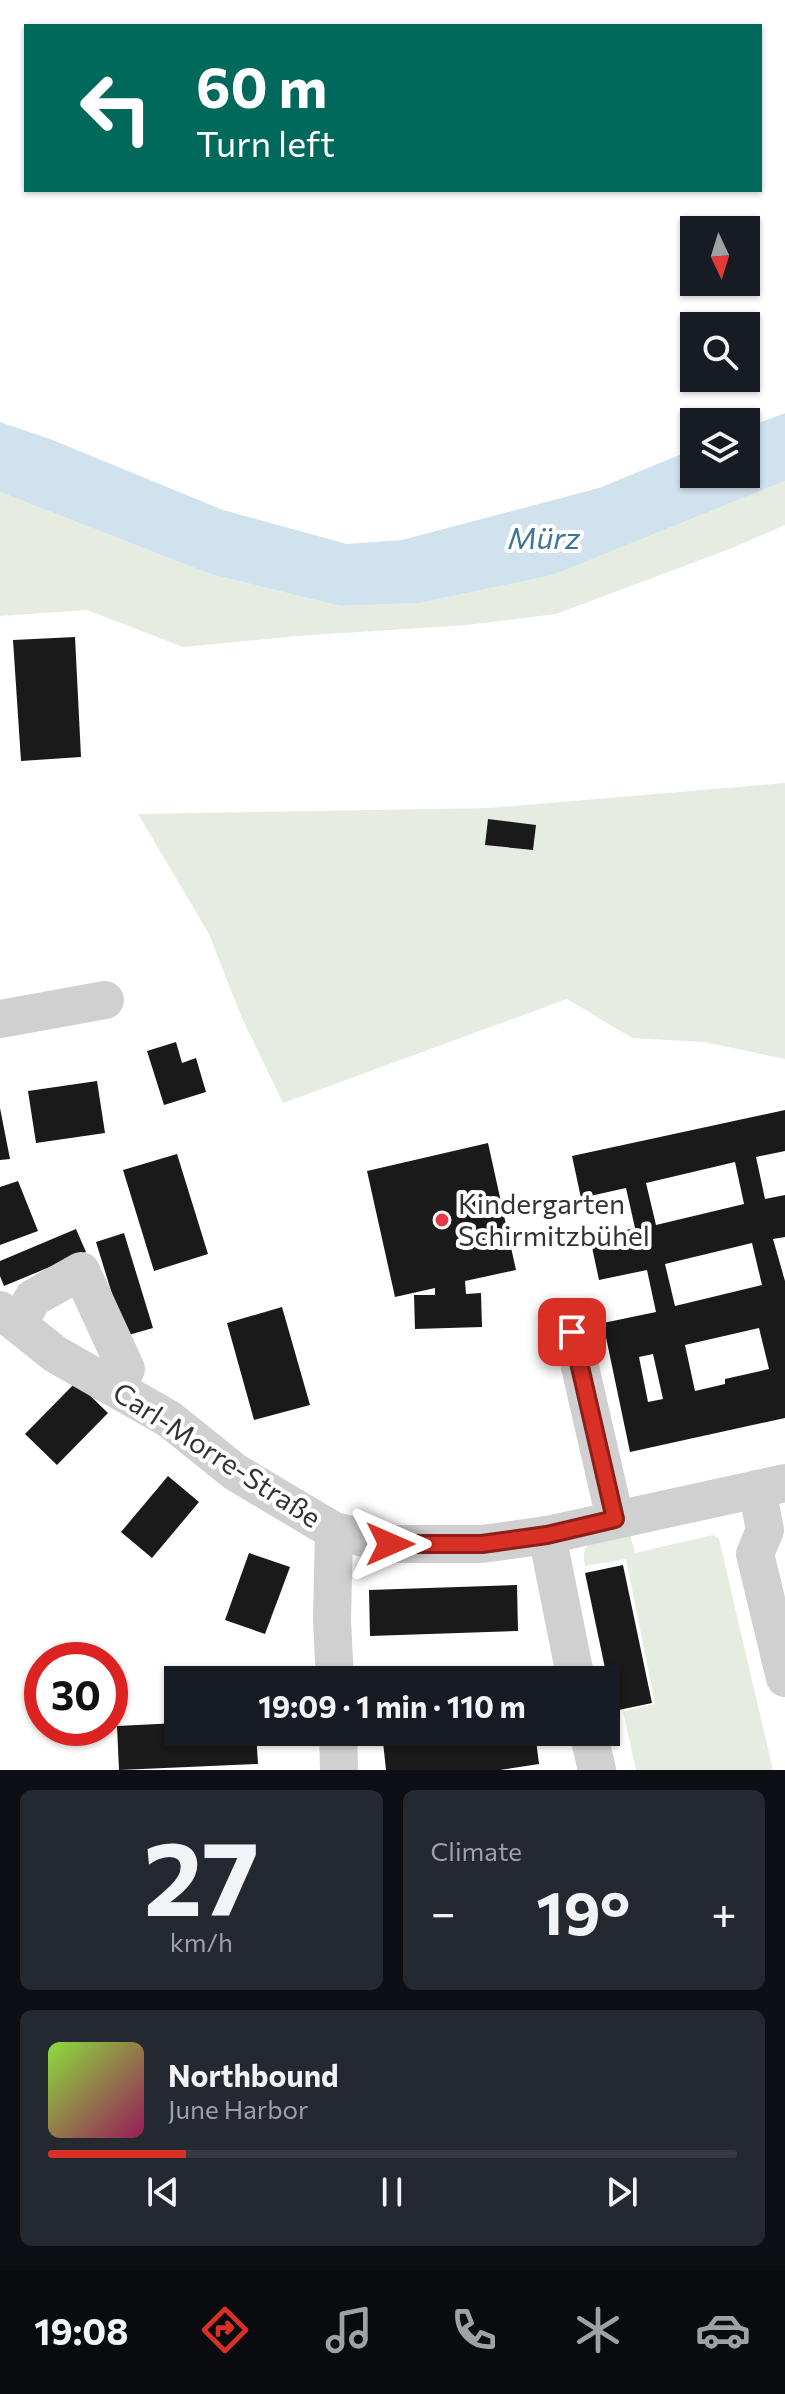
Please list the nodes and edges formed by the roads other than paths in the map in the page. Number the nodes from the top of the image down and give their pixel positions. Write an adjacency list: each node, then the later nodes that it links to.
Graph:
1 (105, 1000): 2 (street)
2 (0, 1019)
3 (8, 1317): 5 (street, Carl-Morre-Straße); 5 (street)
4 (572, 1332): 7 (street)
5 (106, 1383): 8 (street, Carl-Morre-Straße)
6 (771, 1486): 7 (street, Carl-Morre-Straße); 12 (street)
7 (615, 1519): 9 (street, Carl-Morre-Straße)
8 (334, 1531): 9 (street, Carl-Morre-Straße); 10 (street)
9 (547, 1535): 11 (street)
10 (334, 1666)
11 (573, 1666)
12 (785, 1678)
13 (338, 1746): 15 (street)
14 (591, 1746): 16 (street)
15 (339, 1770)
16 (597, 1770)

